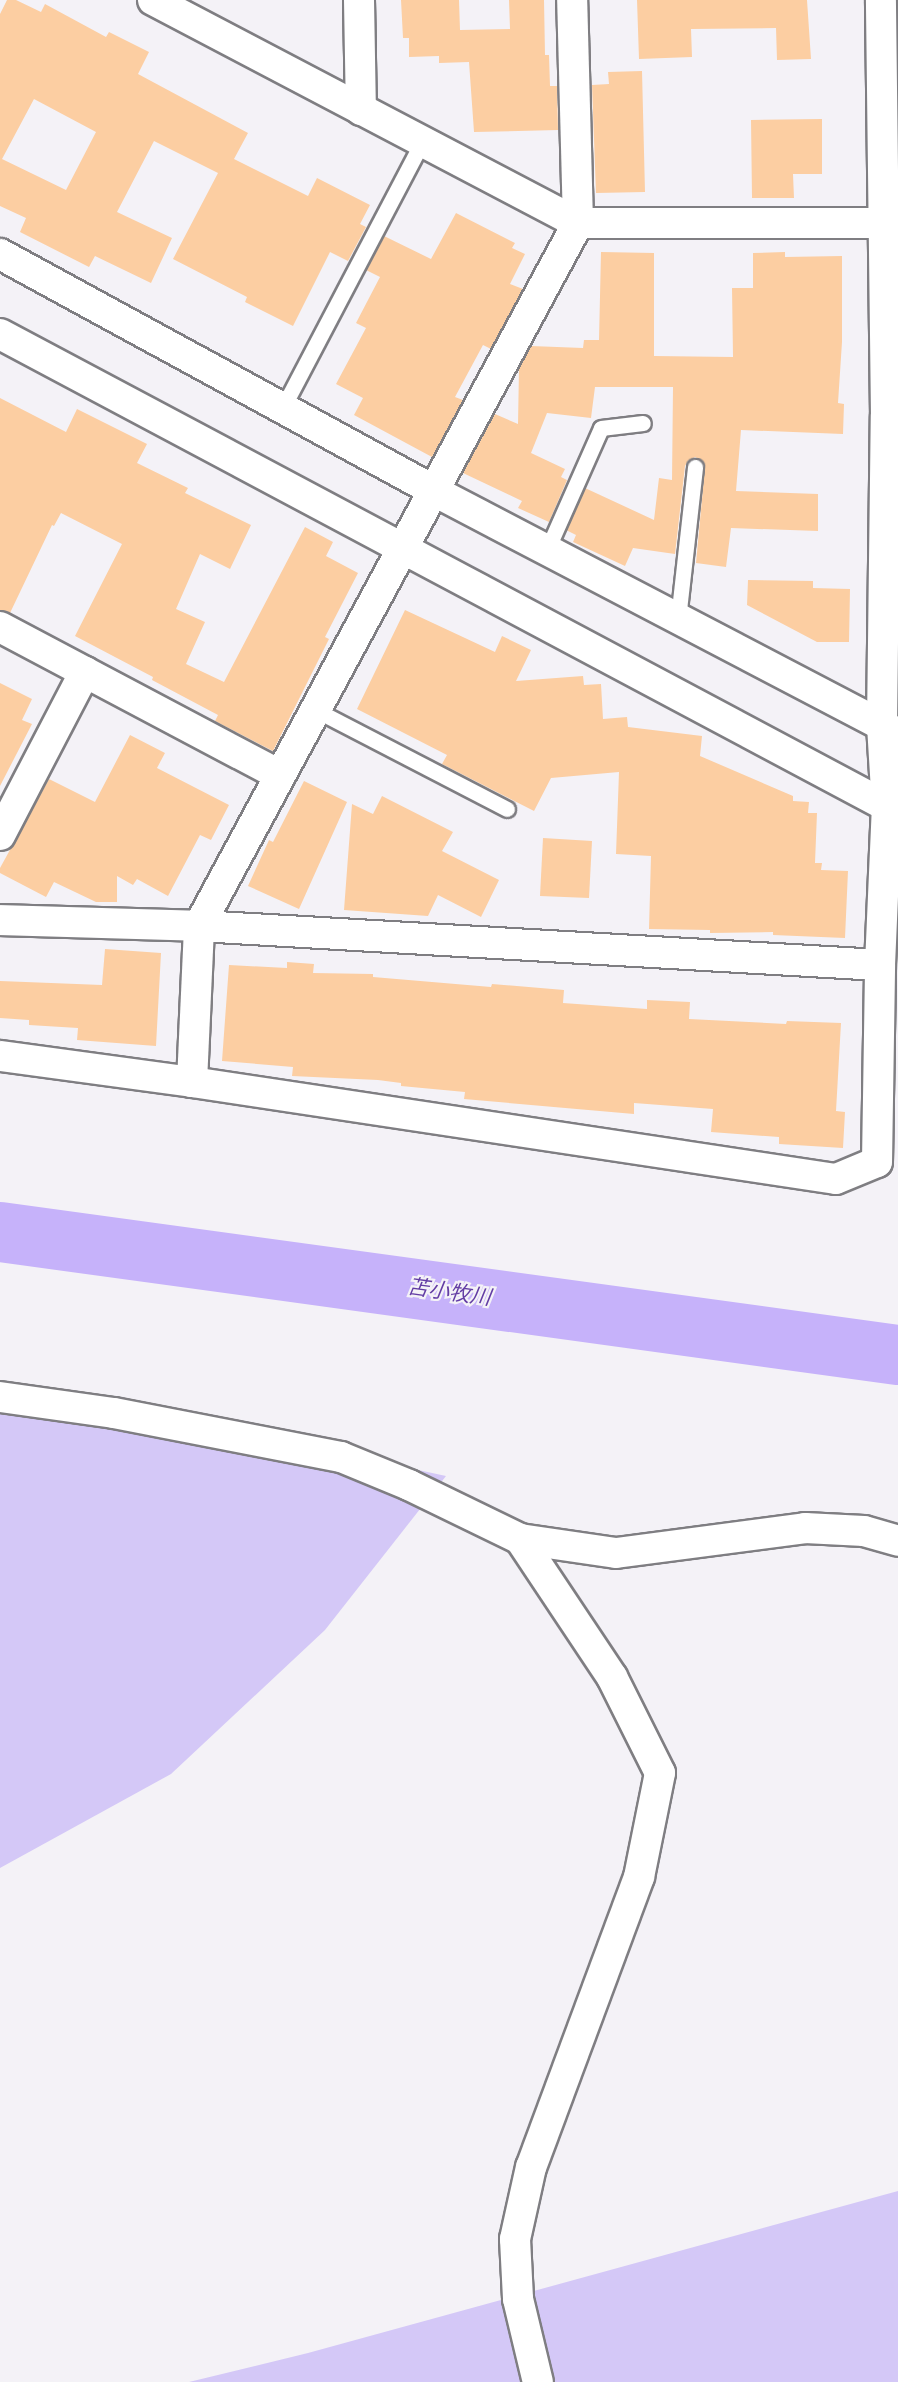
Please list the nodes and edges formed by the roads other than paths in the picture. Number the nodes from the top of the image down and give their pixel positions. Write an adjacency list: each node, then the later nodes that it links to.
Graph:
1 (359, 0): 6 (street)
2 (572, 0): 8 (street)
3 (881, 0): 5 (street)
4 (166, 4): 6 (street)
5 (890, 62): 9 (street)
6 (362, 110): 7 (street)
7 (422, 142): 8 (street); 12 (lane)
8 (578, 223): 9 (street); 16 (street)
9 (891, 223): 13 (street)
10 (0, 254): 12 (street)
11 (0, 334): 18 (street)
12 (282, 409): 16 (street)
13 (892, 416): 17 (street)
14 (643, 423): 19 (lane)
15 (695, 468): 20 (lane)
16 (434, 491): 18 (street); 19 (street)
17 (891, 509): 22 (street)
18 (403, 548): 24 (street); 28 (street)
19 (547, 550): 20 (street)
20 (678, 619): 25 (street)
21 (0, 627): 23 (street)
22 (890, 655): 25 (street)
23 (85, 672): 26 (street); 29 (street)
24 (316, 710): 26 (street); 27 (lane)
25 (890, 729): 28 (street)
26 (280, 775): 31 (street)
27 (507, 809)
28 (892, 809): 32 (street)
29 (0, 835)
30 (0, 920): 31 (street)
31 (199, 926): 32 (street); 34 (street)
32 (880, 965): 35 (street)
33 (0, 1056): 34 (street)
34 (192, 1082): 35 (street)
35 (888, 1114)
36 (0, 1397): 37 (street)
37 (520, 1539): 38 (street); 39 (street)
38 (898, 1540)
39 (538, 2382)

